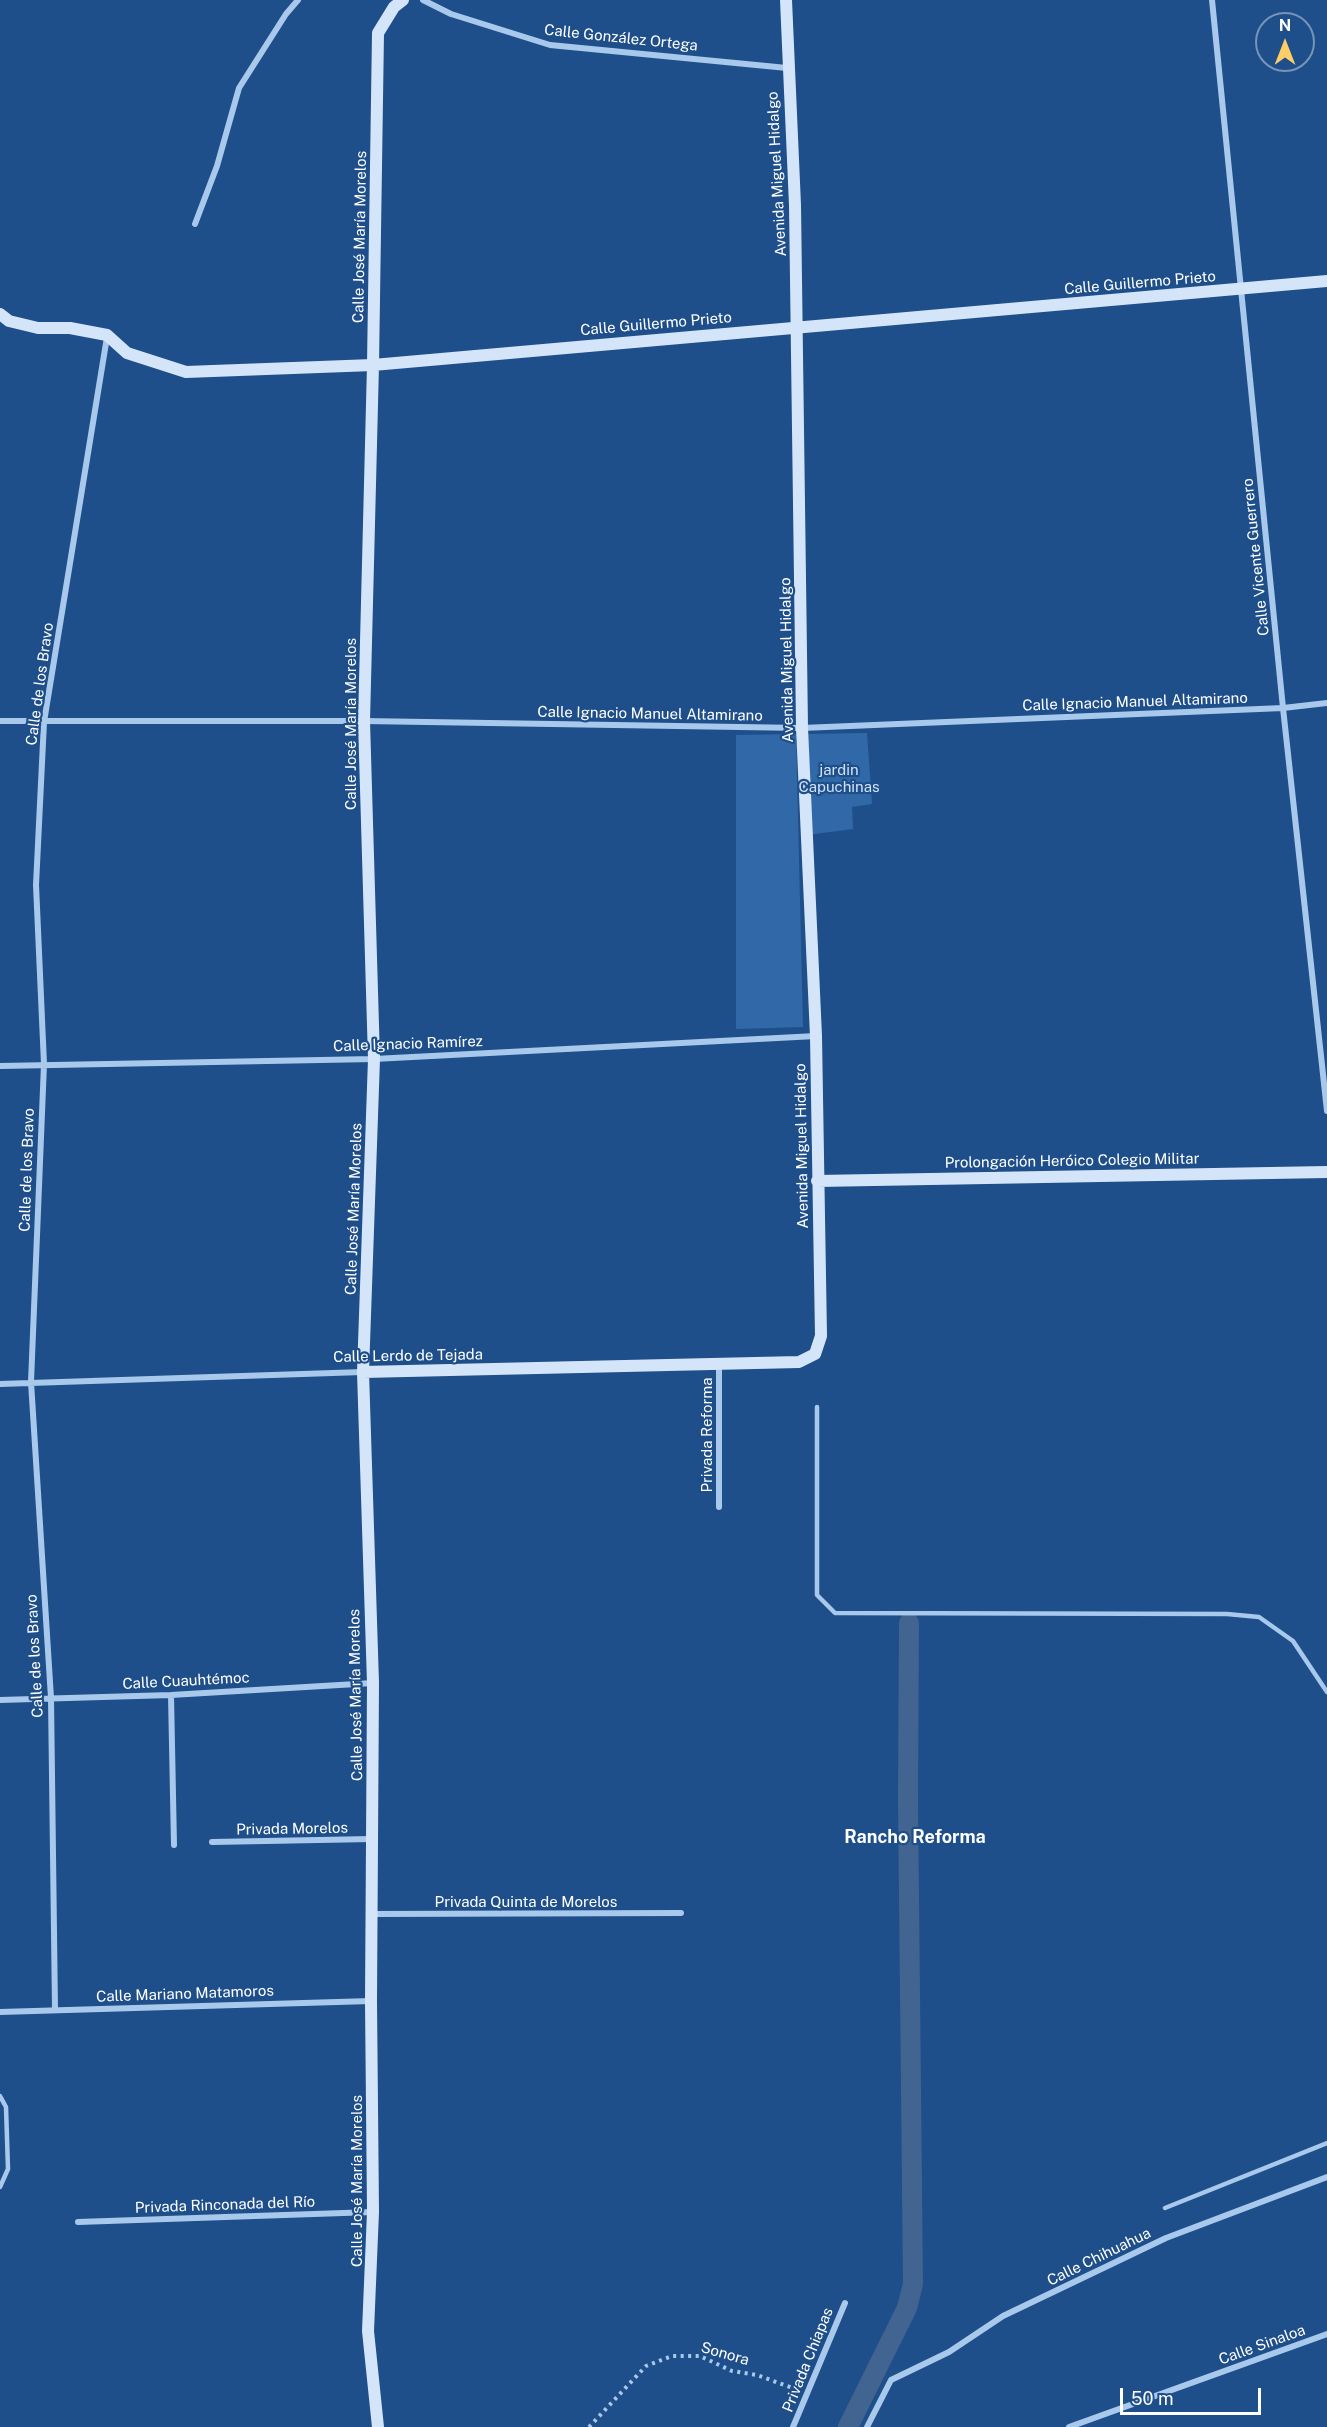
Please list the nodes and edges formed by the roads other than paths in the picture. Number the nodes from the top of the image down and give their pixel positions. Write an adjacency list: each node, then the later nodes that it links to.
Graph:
1 (298, 0): 7 (street)
2 (403, 0): 13 (street, Calle José María Morelos)
3 (423, 0): 6 (street, Calle González Ortega)
4 (786, 0): 6 (street, Avenida Miguel Hidalgo)
5 (1212, 0): 9 (street, Calle Vicente Guerrero)
6 (787, 68): 11 (street, Avenida Miguel Hidalgo)
7 (195, 224)
8 (1327, 281): 9 (street, Calle Guillermo Prieto)
9 (1242, 290): 11 (street, Calle Guillermo Prieto); 15 (street, Calle Vicente Guerrero)
10 (0, 314): 12 (street, Calle Guillermo Prieto)
11 (798, 326): 13 (street, Calle Guillermo Prieto); 19 (street, Avenida Miguel Hidalgo)
12 (107, 335): 13 (street, Calle Guillermo Prieto); 18 (street, Calle de los Bravo)
13 (373, 365): 17 (street, Calle José María Morelos)
14 (1327, 703): 15 (street, Calle Ignacio Manuel Altamirano)
15 (1283, 708): 19 (street, Calle Ignacio Manuel Altamirano); 24 (street, Calle Vicente Guerrero)
16 (0, 721): 18 (street, Calle Ignacio Manuel Altamirano)
17 (364, 721): 18 (street, Calle Ignacio Manuel Altamirano); 19 (street, Calle Ignacio Manuel Altamirano); 21 (street, Calle José María Morelos)
18 (44, 722): 22 (street, Calle de los Bravo)
19 (802, 728): 20 (street, Avenida Miguel Hidalgo)
20 (816, 1036): 21 (street, Calle Ignacio Ramírez); 26 (street, Avenida Miguel Hidalgo)
21 (374, 1059): 22 (street, Calle Ignacio Ramírez); 29 (street, Calle José María Morelos)
22 (44, 1064): 23 (street, Calle Ignacio Ramírez); 30 (street, Calle de los Bravo)
23 (0, 1066)
24 (1327, 1111)
25 (1327, 1172): 26 (street, Prolongación Heróico Colegio Militar)
26 (817, 1181): 27 (street, Avenida Miguel Hidalgo)
27 (815, 1354): 28 (street, Calle Lerdo de Tejada)
28 (719, 1364): 29 (street, Calle Lerdo de Tejada); 33 (street, Privada Reforma)
29 (363, 1372): 30 (street, Calle Lerdo de Tejada); 34 (street, Calle José María Morelos)
30 (31, 1382): 31 (street, Calle Lerdo de Tejada); 37 (street, Calle de los Bravo)
31 (0, 1384)
32 (817, 1407): 35 (lane)
33 (719, 1507)
34 (373, 1683): 36 (street, Calle Cuauhtémoc); 39 (street, Calle José María Morelos)
35 (1327, 1692)
36 (171, 1695): 37 (street, Calle Cuauhtémoc); 41 (street)
37 (51, 1698): 38 (street, Calle Cuauhtémoc); 45 (street, Calle de los Bravo)
38 (0, 1700)
39 (372, 1839): 40 (street, Privada Morelos); 43 (street, Calle José María Morelos)
40 (212, 1842)
41 (174, 1845)
42 (681, 1913): 43 (street, Privada Quinta de Morelos)
43 (371, 1914): 44 (street, Calle José María Morelos)
44 (371, 2001): 45 (street, Calle Mariano Matamoros); 52 (street, Calle José María Morelos)
45 (55, 2010): 46 (street, Calle Mariano Matamoros)
46 (0, 2012)
47 (0, 2096): 50 (lane)
48 (1327, 2143): 51 (lane)
49 (1327, 2177): 58 (street, Calle Chihuahua)
50 (0, 2187)
51 (1165, 2208)
52 (374, 2211): 53 (street, Privada Rinconada del Río); 56 (street, Calle José María Morelos)
53 (78, 2222)
54 (844, 2303): 57 (street, Privada Chiapas)
55 (1327, 2334): 59 (street, Calle Sinaloa)
56 (378, 2427)
57 (793, 2427)
58 (867, 2427)
59 (1069, 2427)

